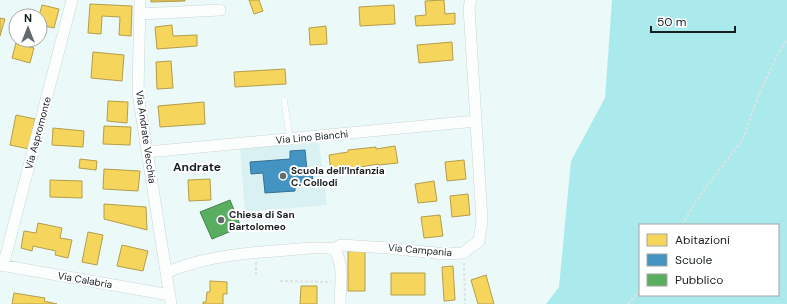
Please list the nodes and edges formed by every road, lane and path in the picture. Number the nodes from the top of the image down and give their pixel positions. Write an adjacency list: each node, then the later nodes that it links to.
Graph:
1 (72, 0): 14 (street, Via Aspromonte)
2 (140, 0): 5 (street, Via Andrate Vecchia)
3 (471, 0): 8 (street, Via Campania)
4 (220, 10): 5 (street)
5 (140, 14): 10 (street, Via Andrate Vecchia)
6 (787, 39): 11 (path)
7 (284, 100): 9 (lane)
8 (476, 121): 9 (street, Via Lino Bianchi); 13 (street, Via Campania)
9 (290, 139): 10 (street, Via Lino Bianchi)
10 (148, 152): 15 (street, Via Andrate Vecchia)
11 (683, 224)
12 (334, 249): 13 (street, Via Campania); 15 (street, Via Campania); 17 (street)
13 (463, 253): 21 (path)
14 (2, 265): 19 (street, Via Calabria)
15 (167, 272): 19 (street, Via Andrate Vecchia)
16 (280, 281): 17 (path)
17 (340, 282): 20 (street)
18 (639, 292): 22 (path)
19 (170, 300)
20 (340, 304)
21 (465, 304)
22 (628, 304)

